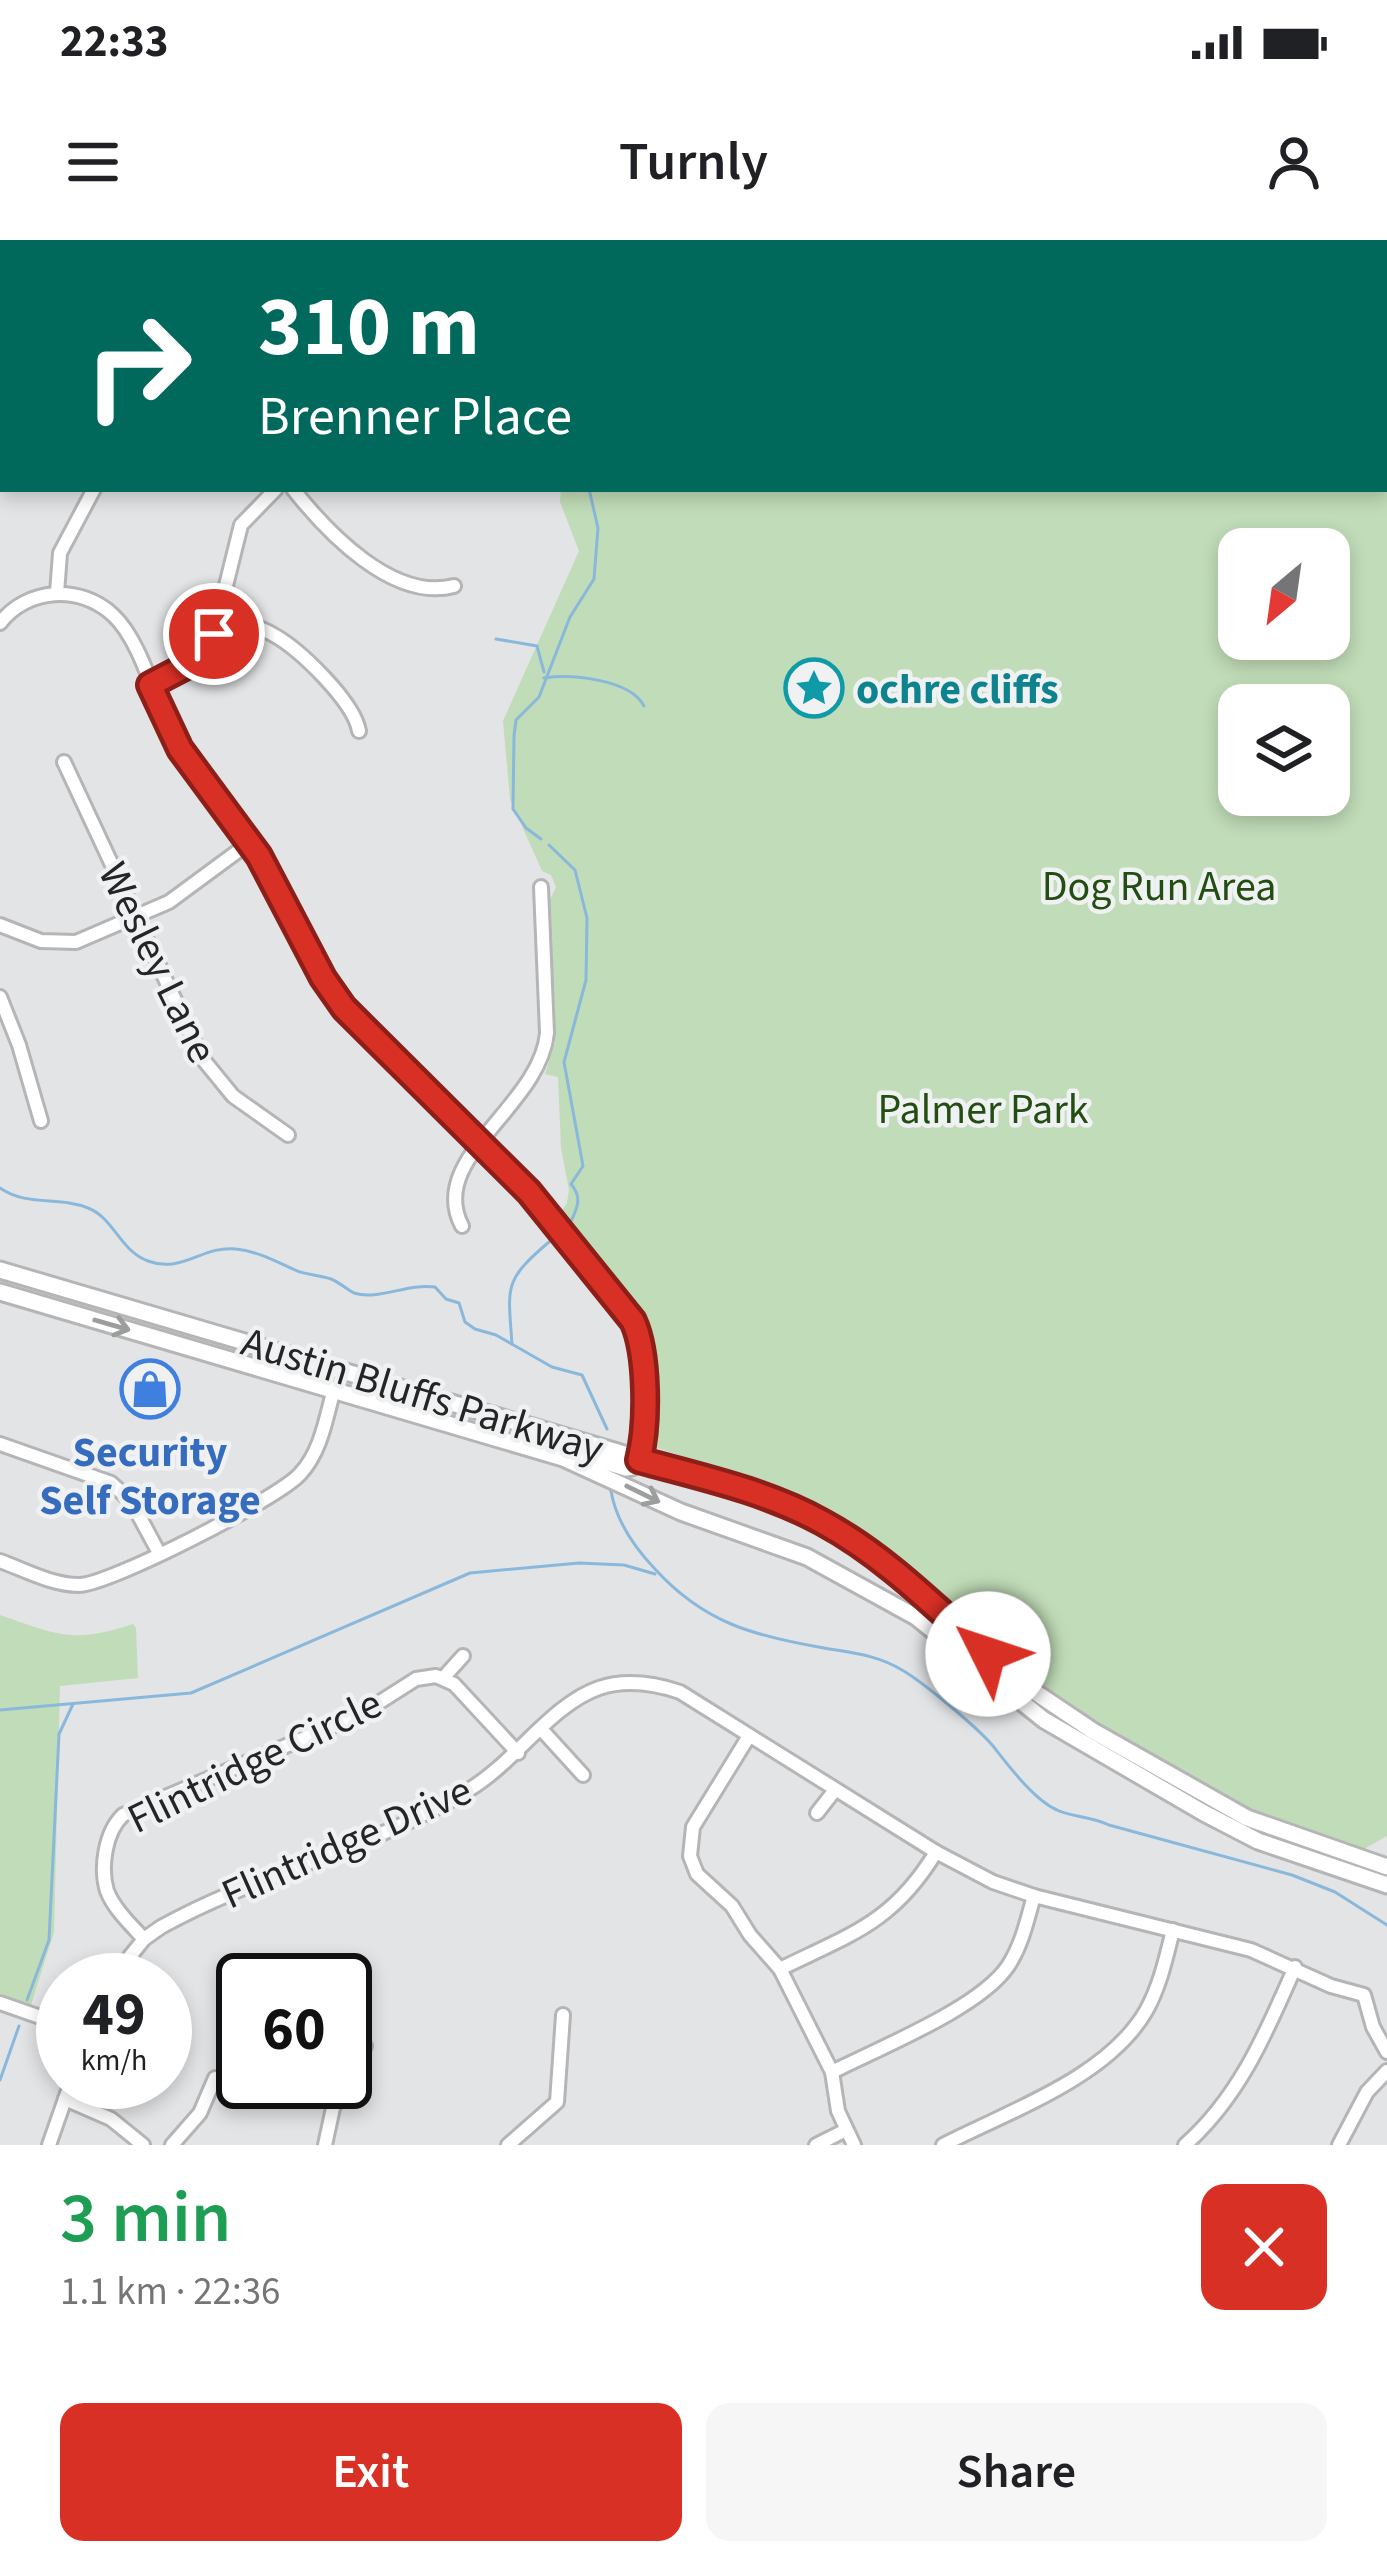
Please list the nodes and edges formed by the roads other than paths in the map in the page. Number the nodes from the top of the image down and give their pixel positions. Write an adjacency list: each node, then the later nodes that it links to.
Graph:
1 (92, 492): 5 (street)
2 (273, 492): 6 (street)
3 (295, 492): 4 (street)
4 (454, 586)
5 (57, 593): 7 (street); 8 (street)
6 (218, 617): 8 (street); 9 (street)
7 (0, 623)
8 (150, 685): 11 (street)
9 (359, 731)
10 (64, 762): 13 (street, Wesley Lane)
11 (249, 843): 13 (street); 18 (street)
12 (541, 887): 18 (street)
13 (137, 916): 14 (street); 17 (street, Wesley Lane)
14 (0, 925)
15 (0, 997): 16 (street)
16 (41, 1121)
17 (288, 1135)
18 (479, 1143): 19 (street); 25 (street)
19 (462, 1226)
20 (0, 1270): 25 (main road, Austin Bluffs Parkway)
21 (0, 1292): 22 (main road, Austin Bluffs Parkway, one-way to 22)
22 (334, 1389): 24 (main road, Austin Bluffs Parkway); 26 (street)
23 (0, 1444): 26 (street)
24 (563, 1458): 25 (main road); 38 (main road, Austin Bluffs Parkway, one-way to 38)
25 (639, 1460): 37 (main road, Austin Bluffs Parkway)
26 (159, 1553): 27 (street)
27 (0, 1561)
28 (463, 1656): 29 (street, Flintridge Circle)
29 (444, 1677): 32 (street); 41 (street, Flintridge Circle)
30 (542, 1730): 31 (street, Flintridge Drive); 32 (street, Flintridge Drive); 33 (street)
31 (749, 1736): 34 (street, Flintridge Drive); 44 (street)
32 (518, 1753): 41 (street, Flintridge Drive)
33 (583, 1775)
34 (836, 1790): 35 (street); 36 (street, Flintridge Drive)
35 (817, 1813)
36 (936, 1852): 39 (street, Flintridge Drive); 44 (street)
37 (1387, 1868)
38 (1387, 1885)
39 (1034, 1896): 40 (street, Flintridge Drive); 50 (street)
40 (1173, 1930): 43 (street, Flintridge Drive); 63 (street)
41 (144, 1939): 42 (street, Flintridge Drive)
42 (133, 1953)
43 (1295, 1967): 48 (street, Flintridge Drive); 64 (street)
44 (780, 1969): 50 (street)
45 (0, 2002): 46 (street)
46 (36, 2015)
47 (563, 2015): 60 (street)
48 (1387, 2052)
49 (1387, 2071): 65 (street)
50 (832, 2072): 55 (street)
51 (215, 2078): 58 (street)
52 (62, 2109): 56 (street)
53 (88, 2109): 57 (street)
54 (333, 2109): 59 (street)
55 (846, 2130): 61 (street); 62 (street)
56 (49, 2145)
57 (143, 2145)
58 (172, 2145)
59 (325, 2145)
60 (508, 2145)
61 (816, 2145)
62 (854, 2145)
63 (943, 2145)
64 (1185, 2145)
65 (1339, 2145)

